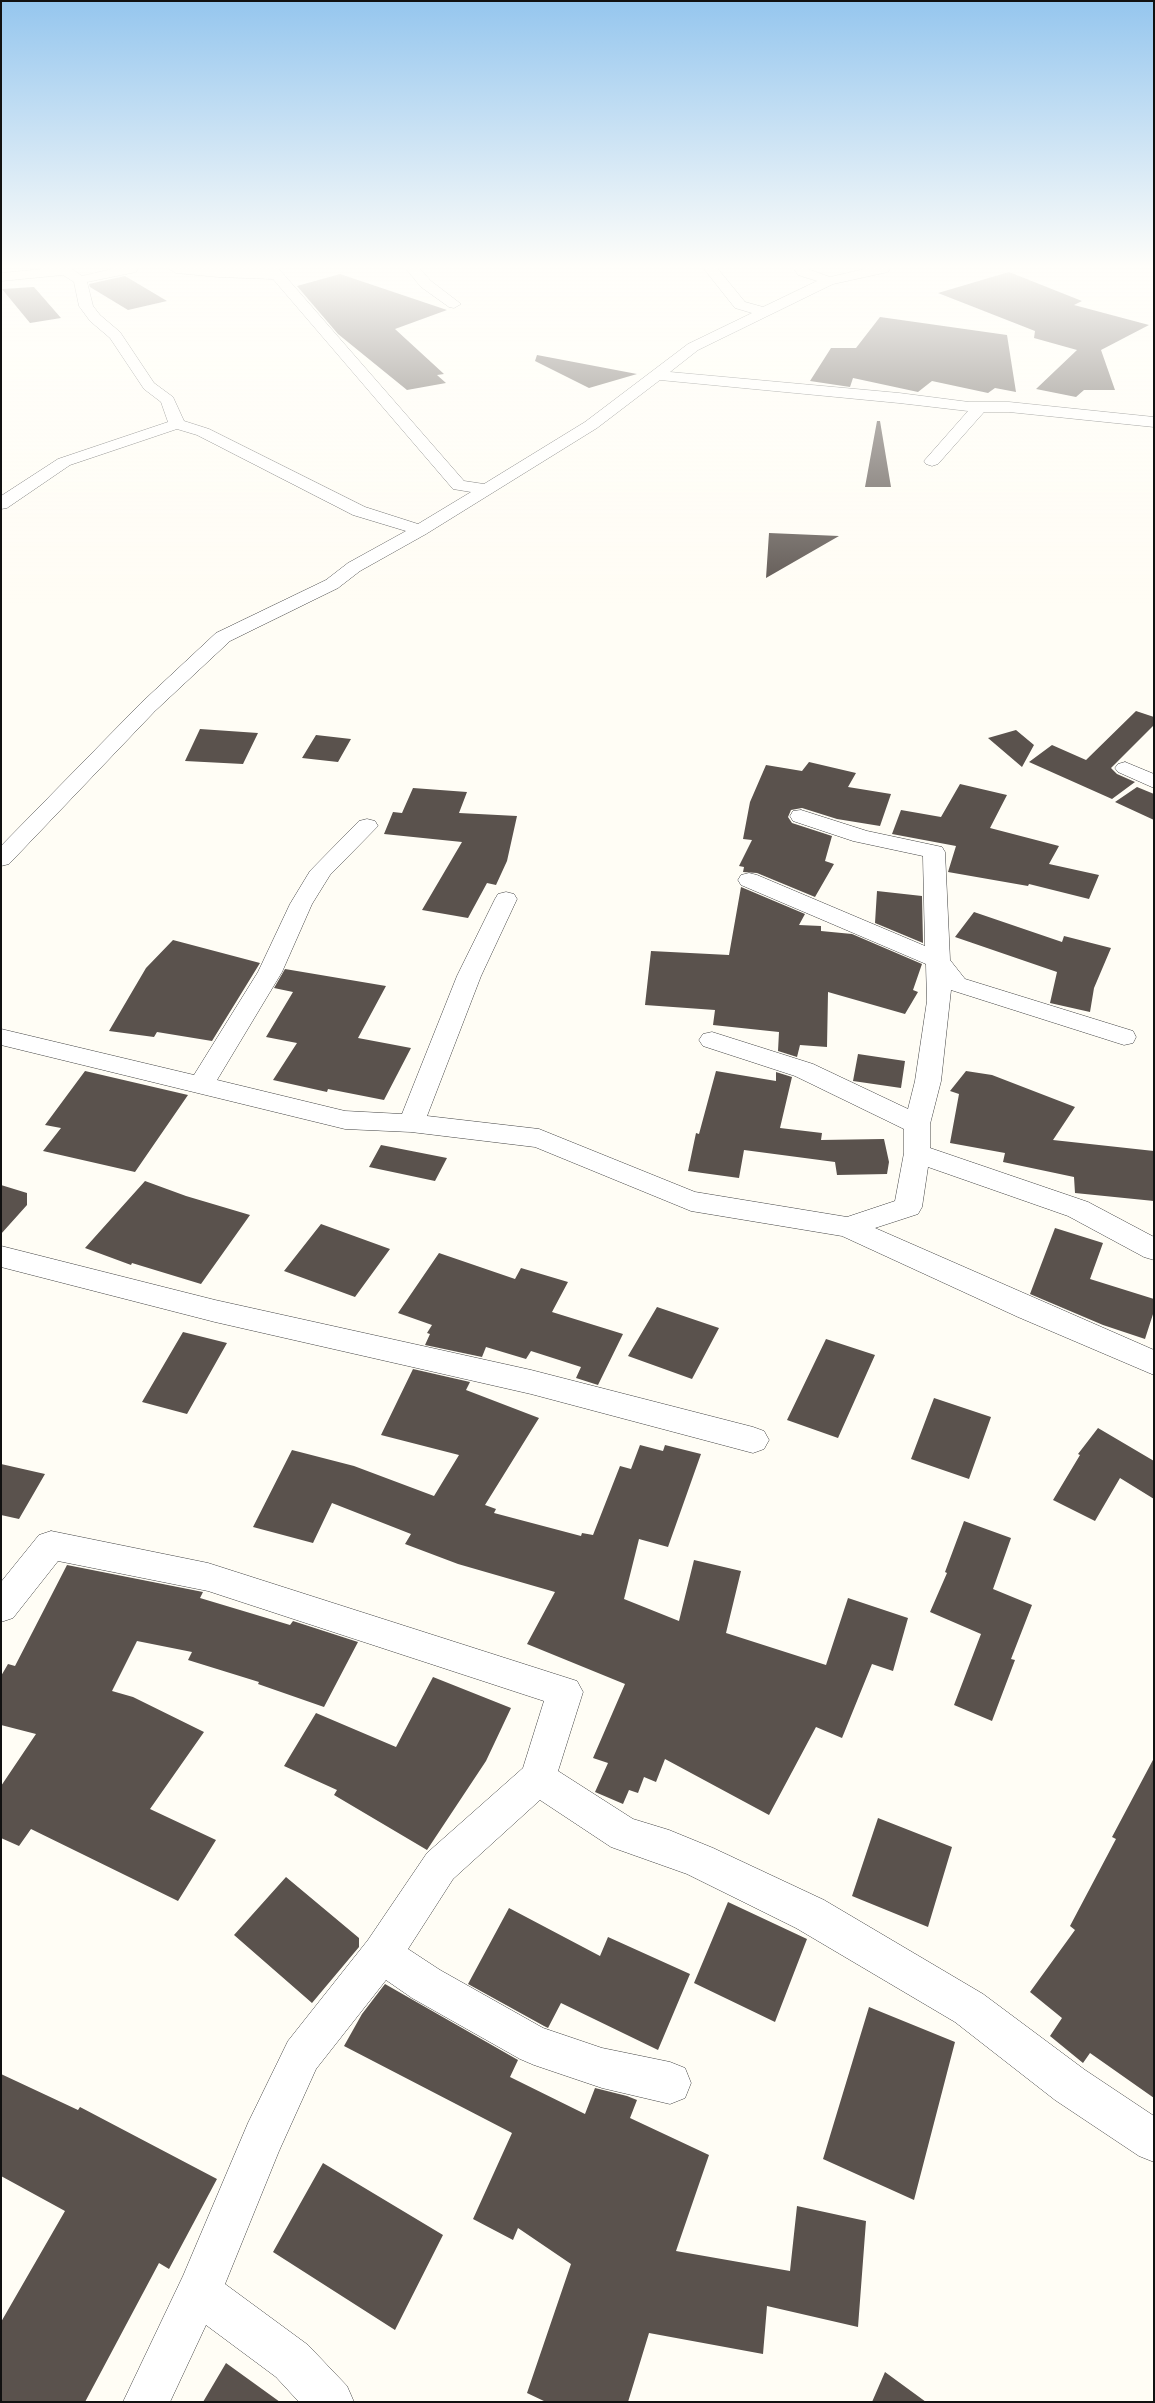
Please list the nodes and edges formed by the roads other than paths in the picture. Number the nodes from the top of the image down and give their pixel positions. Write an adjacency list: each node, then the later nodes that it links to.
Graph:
1 (146, 381): 7 (street)
2 (369, 381): 9 (street)
3 (651, 381): 9 (street)
4 (719, 381): 5 (street)
5 (979, 408): 6 (street); 8 (street)
6 (1154, 422)
7 (177, 424): 10 (street); 11 (street)
8 (932, 461)
9 (487, 489): 11 (street)
10 (1, 504)
11 (420, 530): 16 (street)
12 (1125, 768): 13 (street)
13 (1154, 782)
14 (800, 816): 19 (street)
15 (367, 826): 23 (street)
16 (1, 859)
17 (749, 880): 19 (street)
18 (506, 899): 24 (street)
19 (938, 960): 21 (street); 25 (street)
20 (1, 1037): 23 (street)
21 (1124, 1037)
22 (712, 1040): 25 (street)
23 (201, 1085): 24 (street)
24 (411, 1123): 27 (street)
25 (917, 1124): 26 (street)
26 (917, 1153): 27 (street); 28 (street)
27 (847, 1227): 30 (street)
28 (1154, 1250)
29 (1, 1256): 31 (street)
30 (1154, 1363)
31 (753, 1440)
32 (1, 1607): 33 (street)
33 (538, 1778): 34 (street); 36 (street)
34 (382, 1954): 35 (street); 37 (street)
35 (670, 2083)
36 (1154, 2141)
37 (199, 2292): 38 (street); 39 (street)
38 (146, 2402)
39 (331, 2402)

